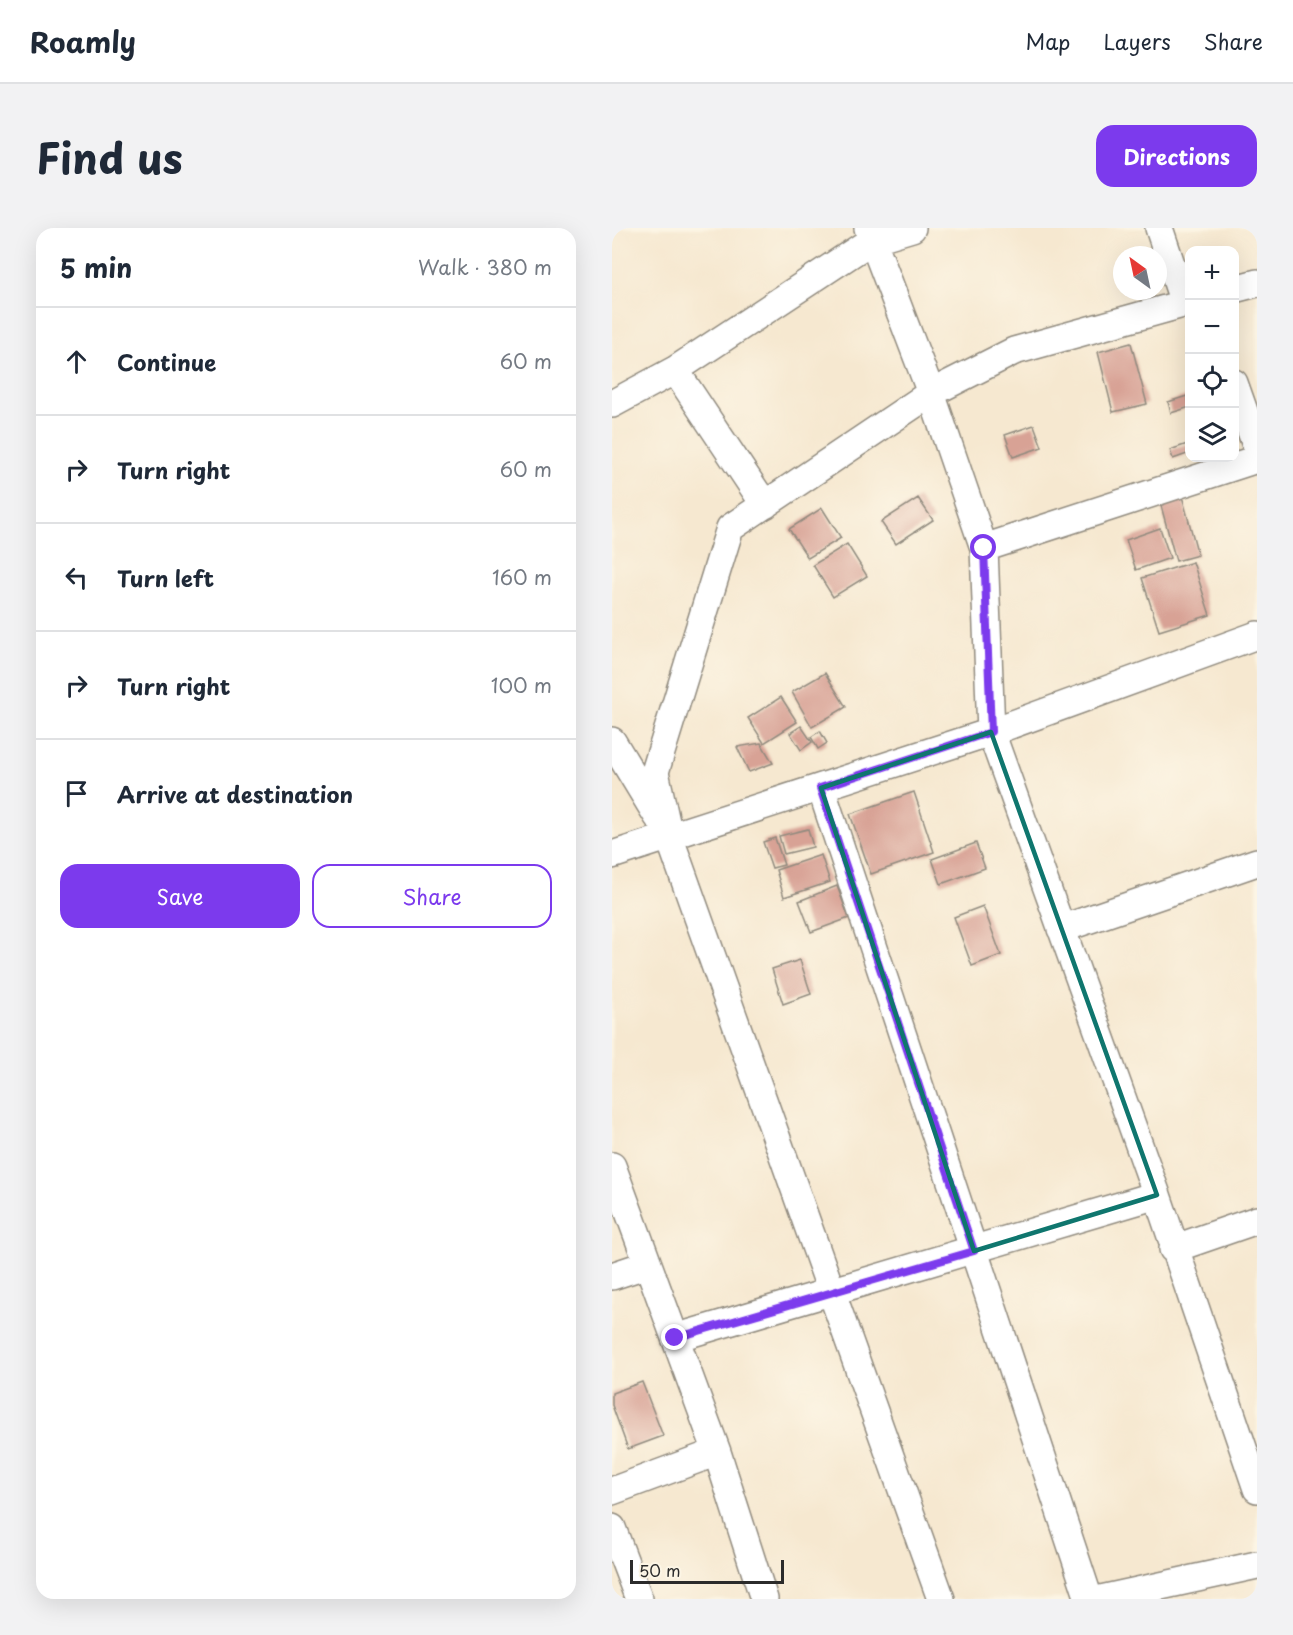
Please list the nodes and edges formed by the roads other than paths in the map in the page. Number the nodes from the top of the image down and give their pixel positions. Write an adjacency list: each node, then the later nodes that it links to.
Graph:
1 (912, 228): 3 (street)
2 (1159, 228): 6 (street)
3 (870, 234): 8 (street); 9 (street)
4 (1257, 283): 5 (street)
5 (1239, 288)
6 (1185, 300)
7 (1185, 303): 9 (street)
8 (675, 370): 11 (street); 14 (street)
9 (931, 393): 14 (street); 15 (street)
10 (1239, 397): 12 (street)
11 (612, 404)
12 (1257, 448)
13 (1257, 459): 15 (street)
14 (765, 505): 20 (street)
15 (984, 548): 17 (street)
16 (1257, 635): 17 (street)
17 (991, 732): 19 (street); 23 (street)
18 (612, 741): 20 (street)
19 (820, 788): 20 (street); 28 (street)
20 (669, 836): 21 (street); 31 (street)
21 (612, 855)
22 (1257, 862): 23 (street)
23 (1062, 929): 25 (street)
24 (612, 1166): 29 (street)
25 (1157, 1195): 27 (street); 28 (street)
26 (1257, 1220): 27 (street)
27 (1173, 1249): 33 (street)
28 (974, 1251): 31 (street); 42 (street)
29 (648, 1264): 30 (street); 32 (street)
30 (612, 1276)
31 (832, 1292): 32 (street); 41 (street)
32 (675, 1338): 34 (street)
33 (1250, 1445): 35 (street)
34 (717, 1452): 36 (street); 40 (street)
35 (1257, 1489)
36 (612, 1491)
37 (612, 1528): 39 (street)
38 (1257, 1565): 43 (street)
39 (639, 1599)
40 (764, 1599)
41 (941, 1599)
42 (1089, 1599)
43 (1101, 1599)

